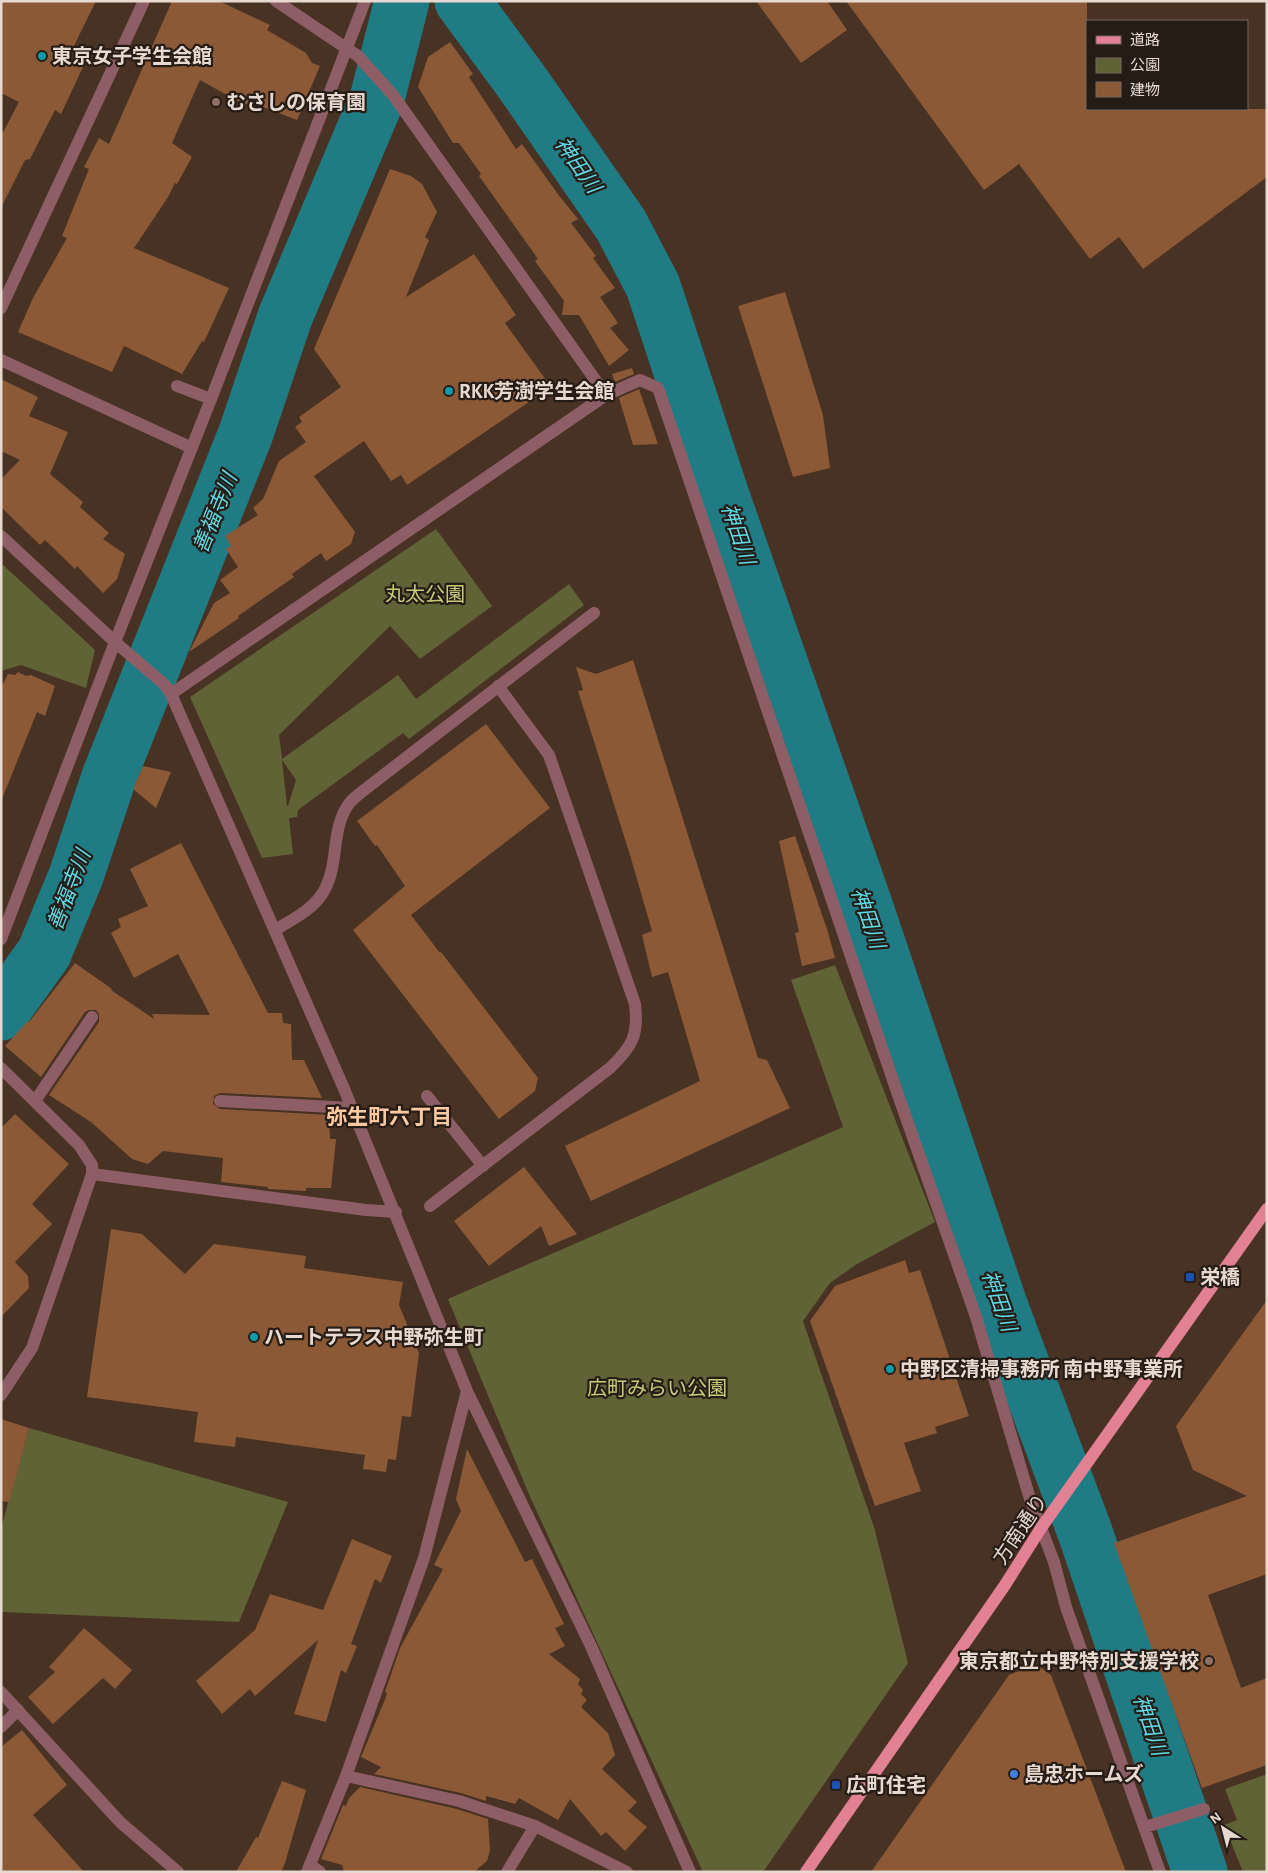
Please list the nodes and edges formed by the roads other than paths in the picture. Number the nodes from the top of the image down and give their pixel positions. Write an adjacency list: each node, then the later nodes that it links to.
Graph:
1 (144, 1): 5 (street)
2 (276, 1): 4 (street)
3 (365, 1): 4 (street)
4 (353, 52): 8 (street); 9 (street)
5 (1, 308)
6 (1, 360): 10 (street)
7 (177, 386): 9 (street)
8 (606, 395): 15 (street); 31 (street)
9 (211, 399): 10 (street)
10 (192, 448): 13 (street)
11 (1, 536): 13 (street)
12 (594, 613): 14 (street)
13 (115, 642): 15 (street); 17 (street)
14 (498, 686): 16 (street); 24 (street)
15 (167, 689): 16 (street)
16 (275, 930): 23 (street)
17 (1, 939)
18 (92, 1017): 21 (street)
19 (3, 1072): 21 (street)
20 (427, 1096): 24 (street)
21 (35, 1101): 25 (street)
22 (220, 1101): 23 (street)
23 (352, 1108): 28 (street)
24 (483, 1166): 26 (street)
25 (92, 1174): 28 (street); 30 (street)
26 (430, 1206)
27 (1267, 1210): 31 (main road, 方南通り)
28 (396, 1212): 29 (street)
29 (467, 1391): 35 (street); 44 (street)
30 (1, 1395)
31 (1041, 1528): 38 (street); 39 (main road, 方南通り)
32 (1, 1692): 33 (street)
33 (18, 1710): 34 (street); 41 (street)
34 (1, 1727)
35 (346, 1776): 37 (street); 40 (street)
36 (1204, 1809): 38 (street)
37 (535, 1826): 42 (street); 43 (street)
38 (1145, 1827): 45 (street)
39 (810, 1869)
40 (312, 1870)
41 (178, 1872)
42 (507, 1872)
43 (627, 1872)
44 (690, 1872)
45 (1160, 1872)

